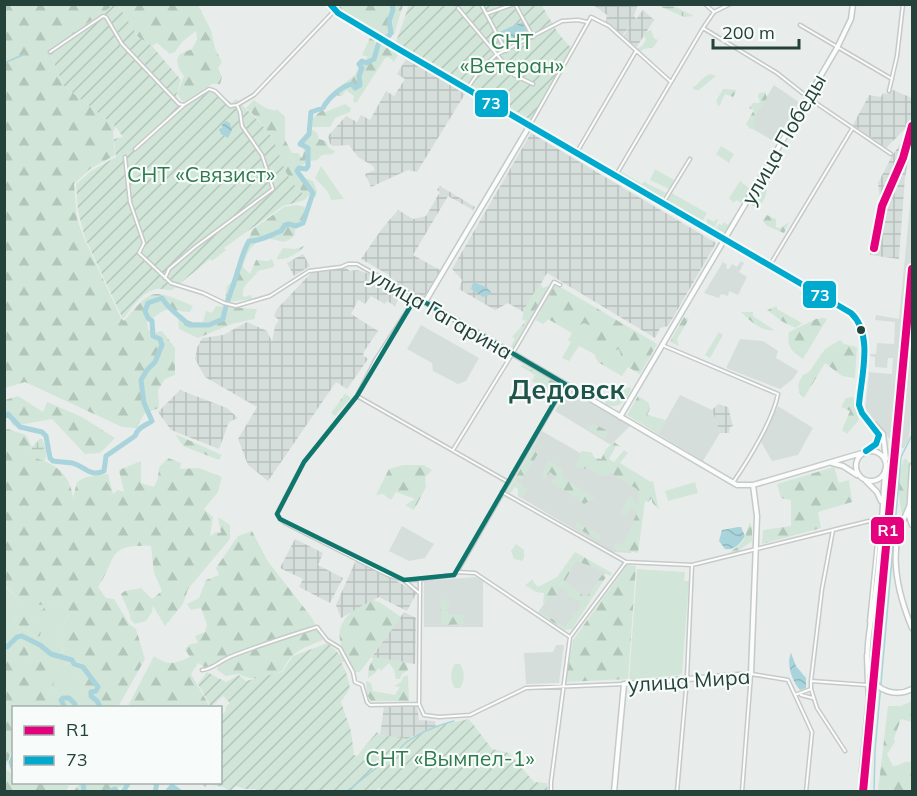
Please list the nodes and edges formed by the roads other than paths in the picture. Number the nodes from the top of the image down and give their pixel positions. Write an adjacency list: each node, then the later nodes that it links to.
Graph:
1 (330, 4): 9 (street)
2 (481, 4): 11 (street)
3 (515, 4): 11 (street); 15 (street)
4 (705, 4): 10 (street)
5 (730, 4): 10 (street)
6 (853, 4): 16 (street, улица Победы)
7 (903, 4): 21 (street)
8 (458, 8): 20 (street)
9 (335, 10): 24 (street); 28 (street)
10 (714, 12): 14 (street)
11 (486, 14): 17 (street)
12 (586, 24): 15 (street); 18 (street); 29 (street)
13 (800, 25): 16 (street)
14 (703, 28): 22 (street); 26 (street)
15 (533, 37): 17 (street)
16 (837, 48): 21 (street); 26 (street, улица Победы)
17 (506, 51): 20 (street)
18 (636, 51): 22 (street); 32 (street)
19 (50, 52): 27 (street)
20 (496, 55): 23 (street); 24 (street)
21 (892, 79): 25 (street)
22 (671, 82): 36 (street)
23 (533, 84)
24 (467, 89): 29 (street)
25 (889, 91)
26 (808, 97): 30 (street); 38 (street, улица Победы)
27 (184, 105): 28 (street); 31 (street)
28 (237, 105): 40 (street)
29 (530, 125): 32 (street); 43 (street)
30 (853, 128): 33 (street); 39 (street)
31 (135, 149)
32 (577, 153): 36 (street)
33 (891, 154)
34 (125, 157): 40 (street, улица Гагарина)
35 (690, 159): 37 (street)
36 (616, 175): 37 (street)
37 (663, 203): 38 (street)
38 (725, 239): 39 (street); 44 (street, улица Победы)
39 (770, 265): 49 (street)
40 (165, 279): 42 (street, улица Гагарина)
41 (560, 285): 45 (street)
42 (416, 297): 43 (street, улица Гагарина); 47 (street)
43 (425, 302): 45 (street, улица Гагарина)
44 (662, 345): 48 (street, улица Победы); 57 (street)
45 (513, 354): 46 (street, улица Гагарина); 50 (street)
46 (566, 384): 48 (street, улица Гагарина); 56 (street)
47 (357, 396): 50 (street); 69 (street)
48 (620, 417): 57 (street, улица Гагарина)
49 (870, 421): 51 (street); 54 (street)
50 (453, 450): 56 (street)
51 (864, 452): 52 (street); 54 (street); 55 (street)
52 (825, 463): 55 (street); 58 (street)
53 (912, 466): 61 (street)
54 (885, 467): 55 (street); 60 (street)
55 (862, 478): 60 (street)
56 (508, 482): 59 (street)
57 (733, 483): 58 (street, улица Гагарина)
58 (753, 485): 65 (street)
59 (502, 492): 66 (street); 68 (street)
60 (882, 504): 82 (street)
61 (910, 504): 62 (street); 63 (street)
62 (912, 526): 63 (street)
63 (900, 528): 72 (street)
64 (833, 530): 65 (street); 77 (street); 79 (street)
65 (756, 550): 67 (street); 75 (street)
66 (626, 562): 67 (street); 73 (street)
67 (692, 565): 76 (street)
68 (457, 572): 70 (street); 73 (street)
69 (404, 580): 70 (street); 71 (street)
70 (420, 580): 71 (street)
71 (419, 593): 86 (street)
72 (912, 628)
73 (570, 637): 80 (street)
74 (202, 670): 86 (street)
75 (751, 674): 76 (street, улица Мира); 83 (street, улица Мира); 92 (street)
76 (687, 678): 78 (street, улица Мира); 91 (street)
77 (811, 681): 79 (street); 81 (street)
78 (624, 684): 80 (street, улица Мира); 90 (street)
79 (867, 685): 88 (street)
80 (562, 687): 86 (street, улица Мира); 89 (street)
81 (811, 689): 84 (street); 85 (street)
82 (912, 689)
83 (795, 695): 84 (street); 93 (street)
84 (801, 695): 85 (street)
85 (814, 699): 87 (street)
86 (419, 704)
87 (845, 751)
88 (861, 771)
89 (551, 792)
90 (614, 792)
91 (677, 792)
92 (742, 792)
93 (806, 792)

